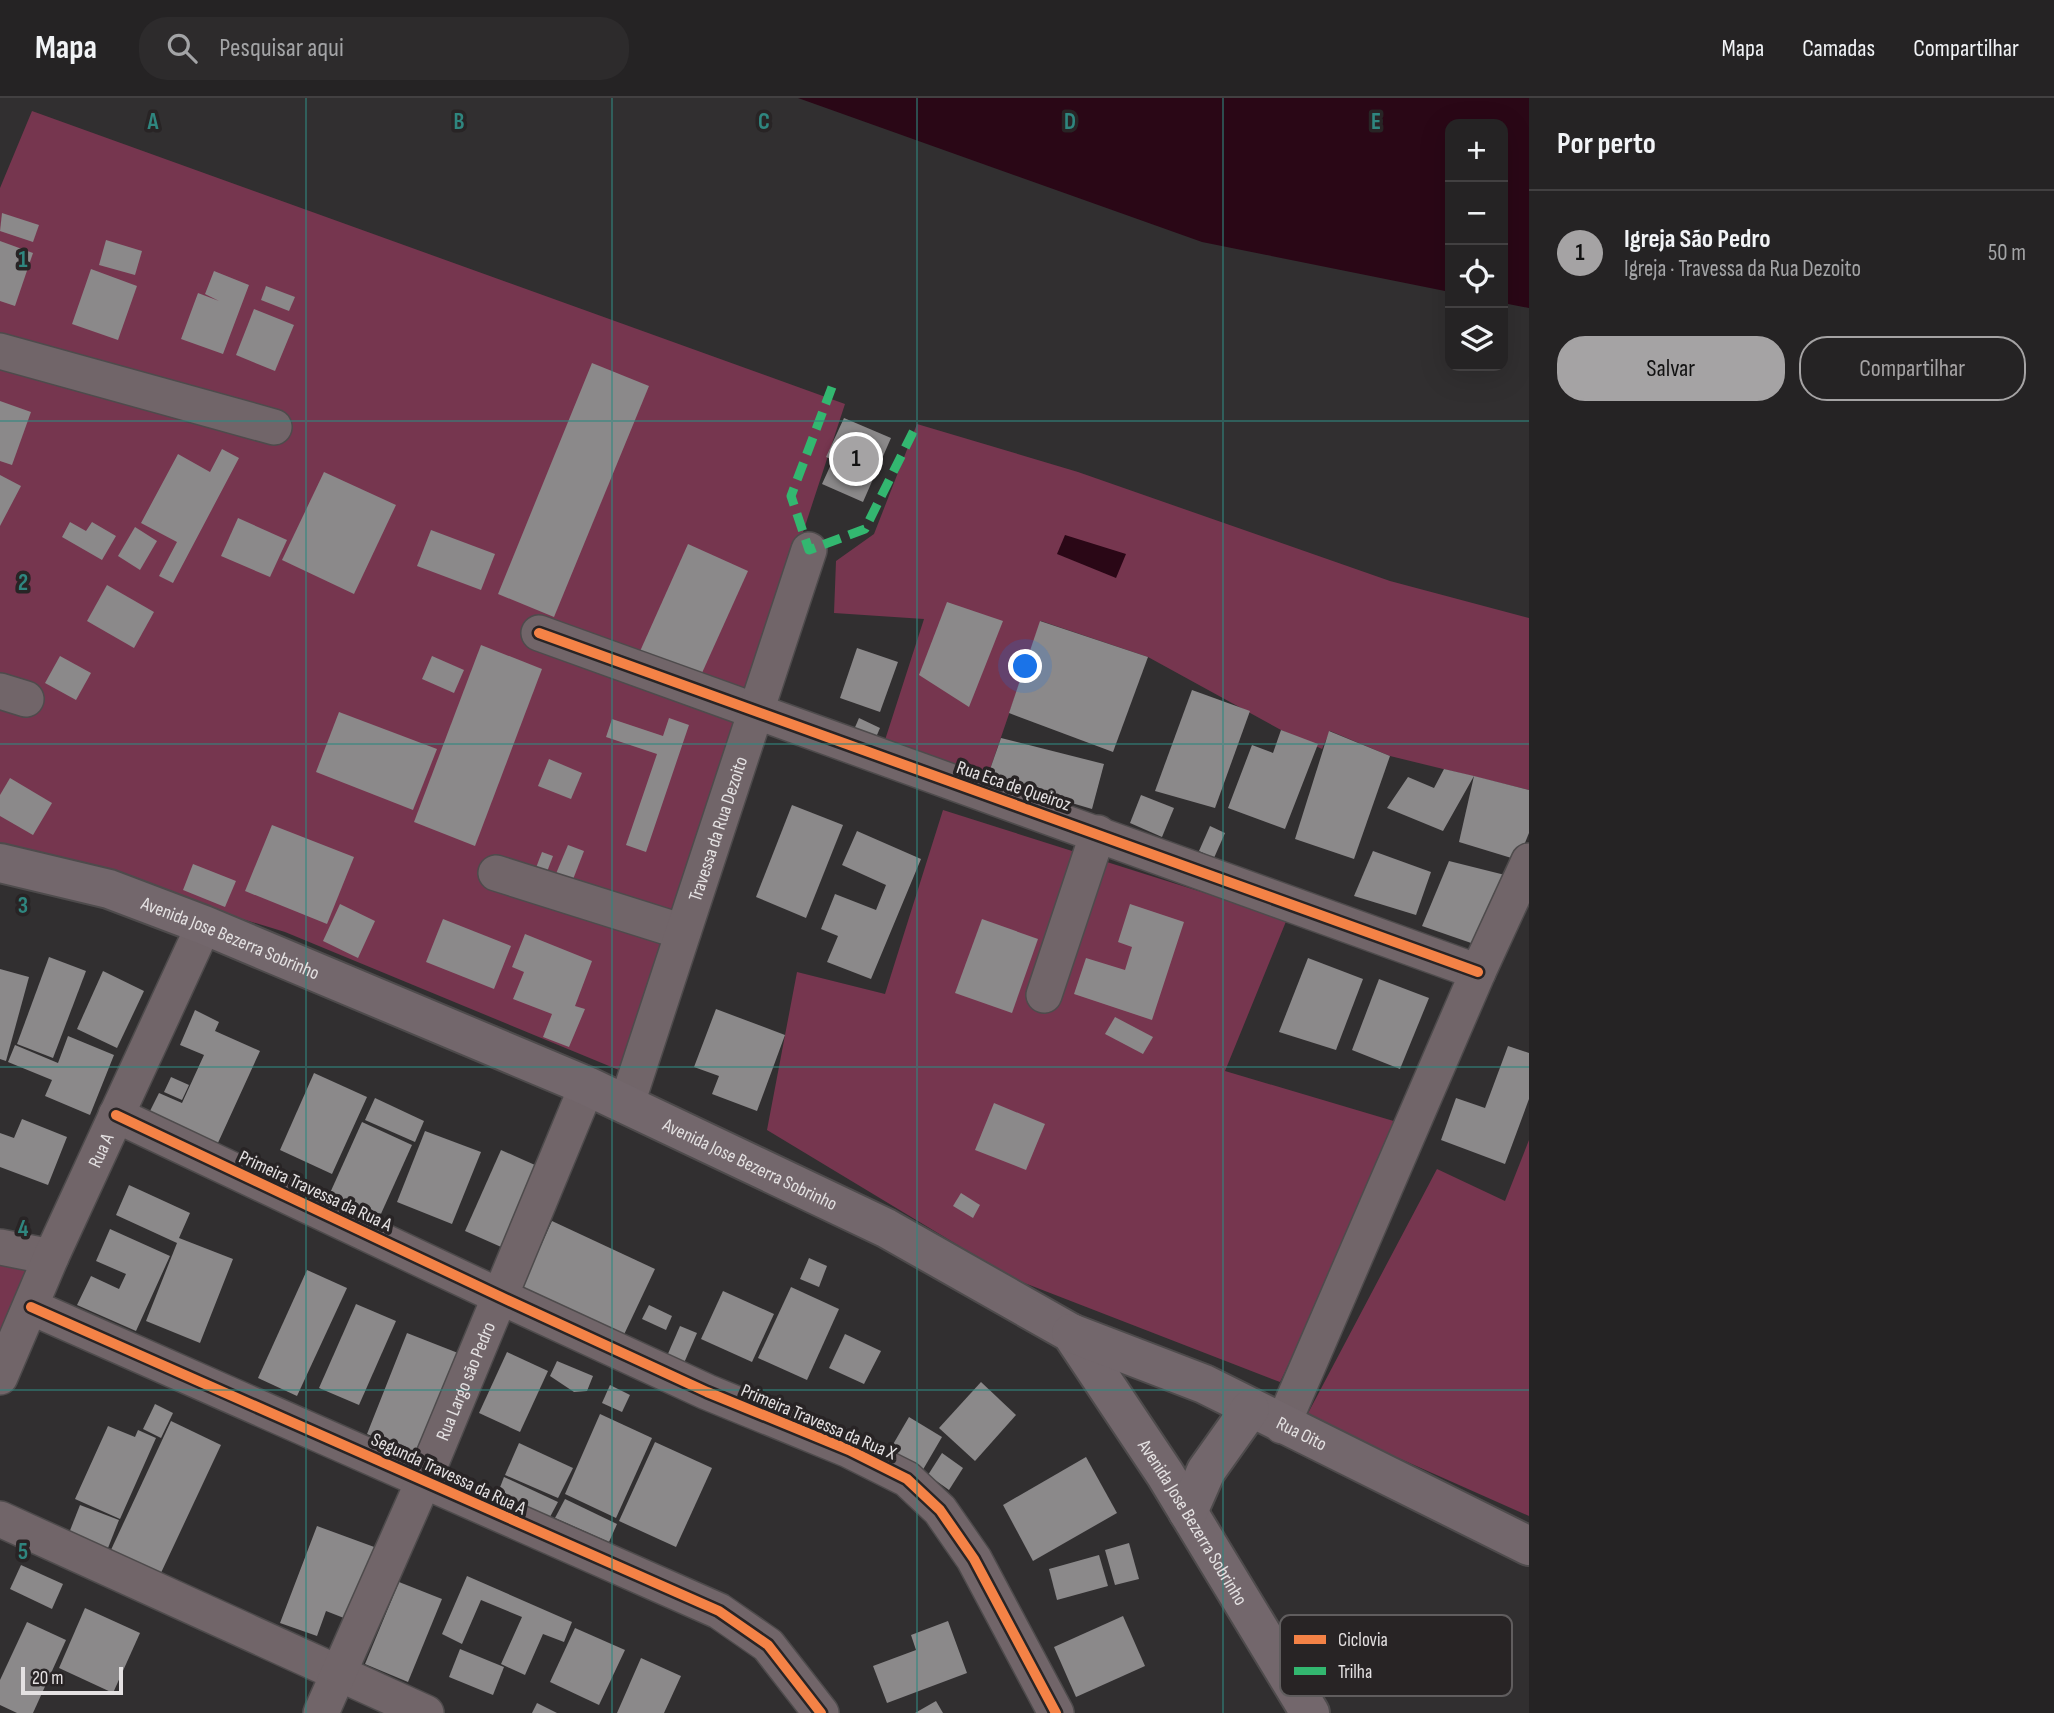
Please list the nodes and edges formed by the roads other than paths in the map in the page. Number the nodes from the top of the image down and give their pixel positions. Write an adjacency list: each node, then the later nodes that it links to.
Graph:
1 (0, 351): 2 (street)
2 (274, 427)
3 (809, 550): 5 (street, Travessa da Rua Dezoito)
4 (539, 633): 5 (street, Rua Eca de Queiroz)
5 (756, 713): 6 (street, Rua Eca de Queiroz); 11 (street, Travessa da Rua Dezoito)
6 (1098, 833): 12 (street, Rua Eca de Queiroz); 13 (street)
7 (1529, 861): 12 (street)
8 (0, 863): 10 (main road, Avenida Jose Bezerra Sobrinho)
9 (496, 873): 11 (street)
10 (204, 925): 14 (main road, Avenida Jose Bezerra Sobrinho); 16 (street, Rua A)
11 (683, 932): 15 (street, Travessa da Rua Dezoito)
12 (1478, 972): 23 (street)
13 (1044, 995)
14 (587, 1086): 15 (main road, Avenida Jose Bezerra Sobrinho); 19 (street, Rua Largo são Pedro)
15 (626, 1106): 21 (main road, Avenida Jose Bezerra Sobrinho)
16 (116, 1115): 18 (street, Rua A); 19 (street, Primeira Travessa da Rua A)
17 (0, 1247): 18 (street)
18 (51, 1257): 20 (street, Rua A)
19 (500, 1297): 24 (street, Rua Largo são Pedro); 34 (street, Primeira Travessa da Rua X)
20 (31, 1307): 22 (street, Rua A); 24 (street, Segunda Travessa da Rua A)
21 (1071, 1333): 23 (main road, Rua Oito); 25 (main road, Avenida Jose Bezerra Sobrinho)
22 (0, 1377)
23 (1266, 1417): 25 (main road); 27 (main road, Rua Oito)
24 (423, 1482): 29 (street, Rua Largo são Pedro); 33 (street, Segunda Travessa da Rua A)
25 (1188, 1512): 28 (main road, Avenida Jose Bezerra Sobrinho)
26 (0, 1519): 29 (street)
27 (1529, 1546)
28 (1280, 1664)
29 (337, 1673): 31 (street, Rua Largo são Pedro); 32 (street)
30 (1300, 1696): 35 (main road, Avenida Jose Bezerra Sobrinho)
31 (321, 1713)
32 (426, 1713)
33 (821, 1713)
34 (1056, 1713)
35 (1310, 1713)

